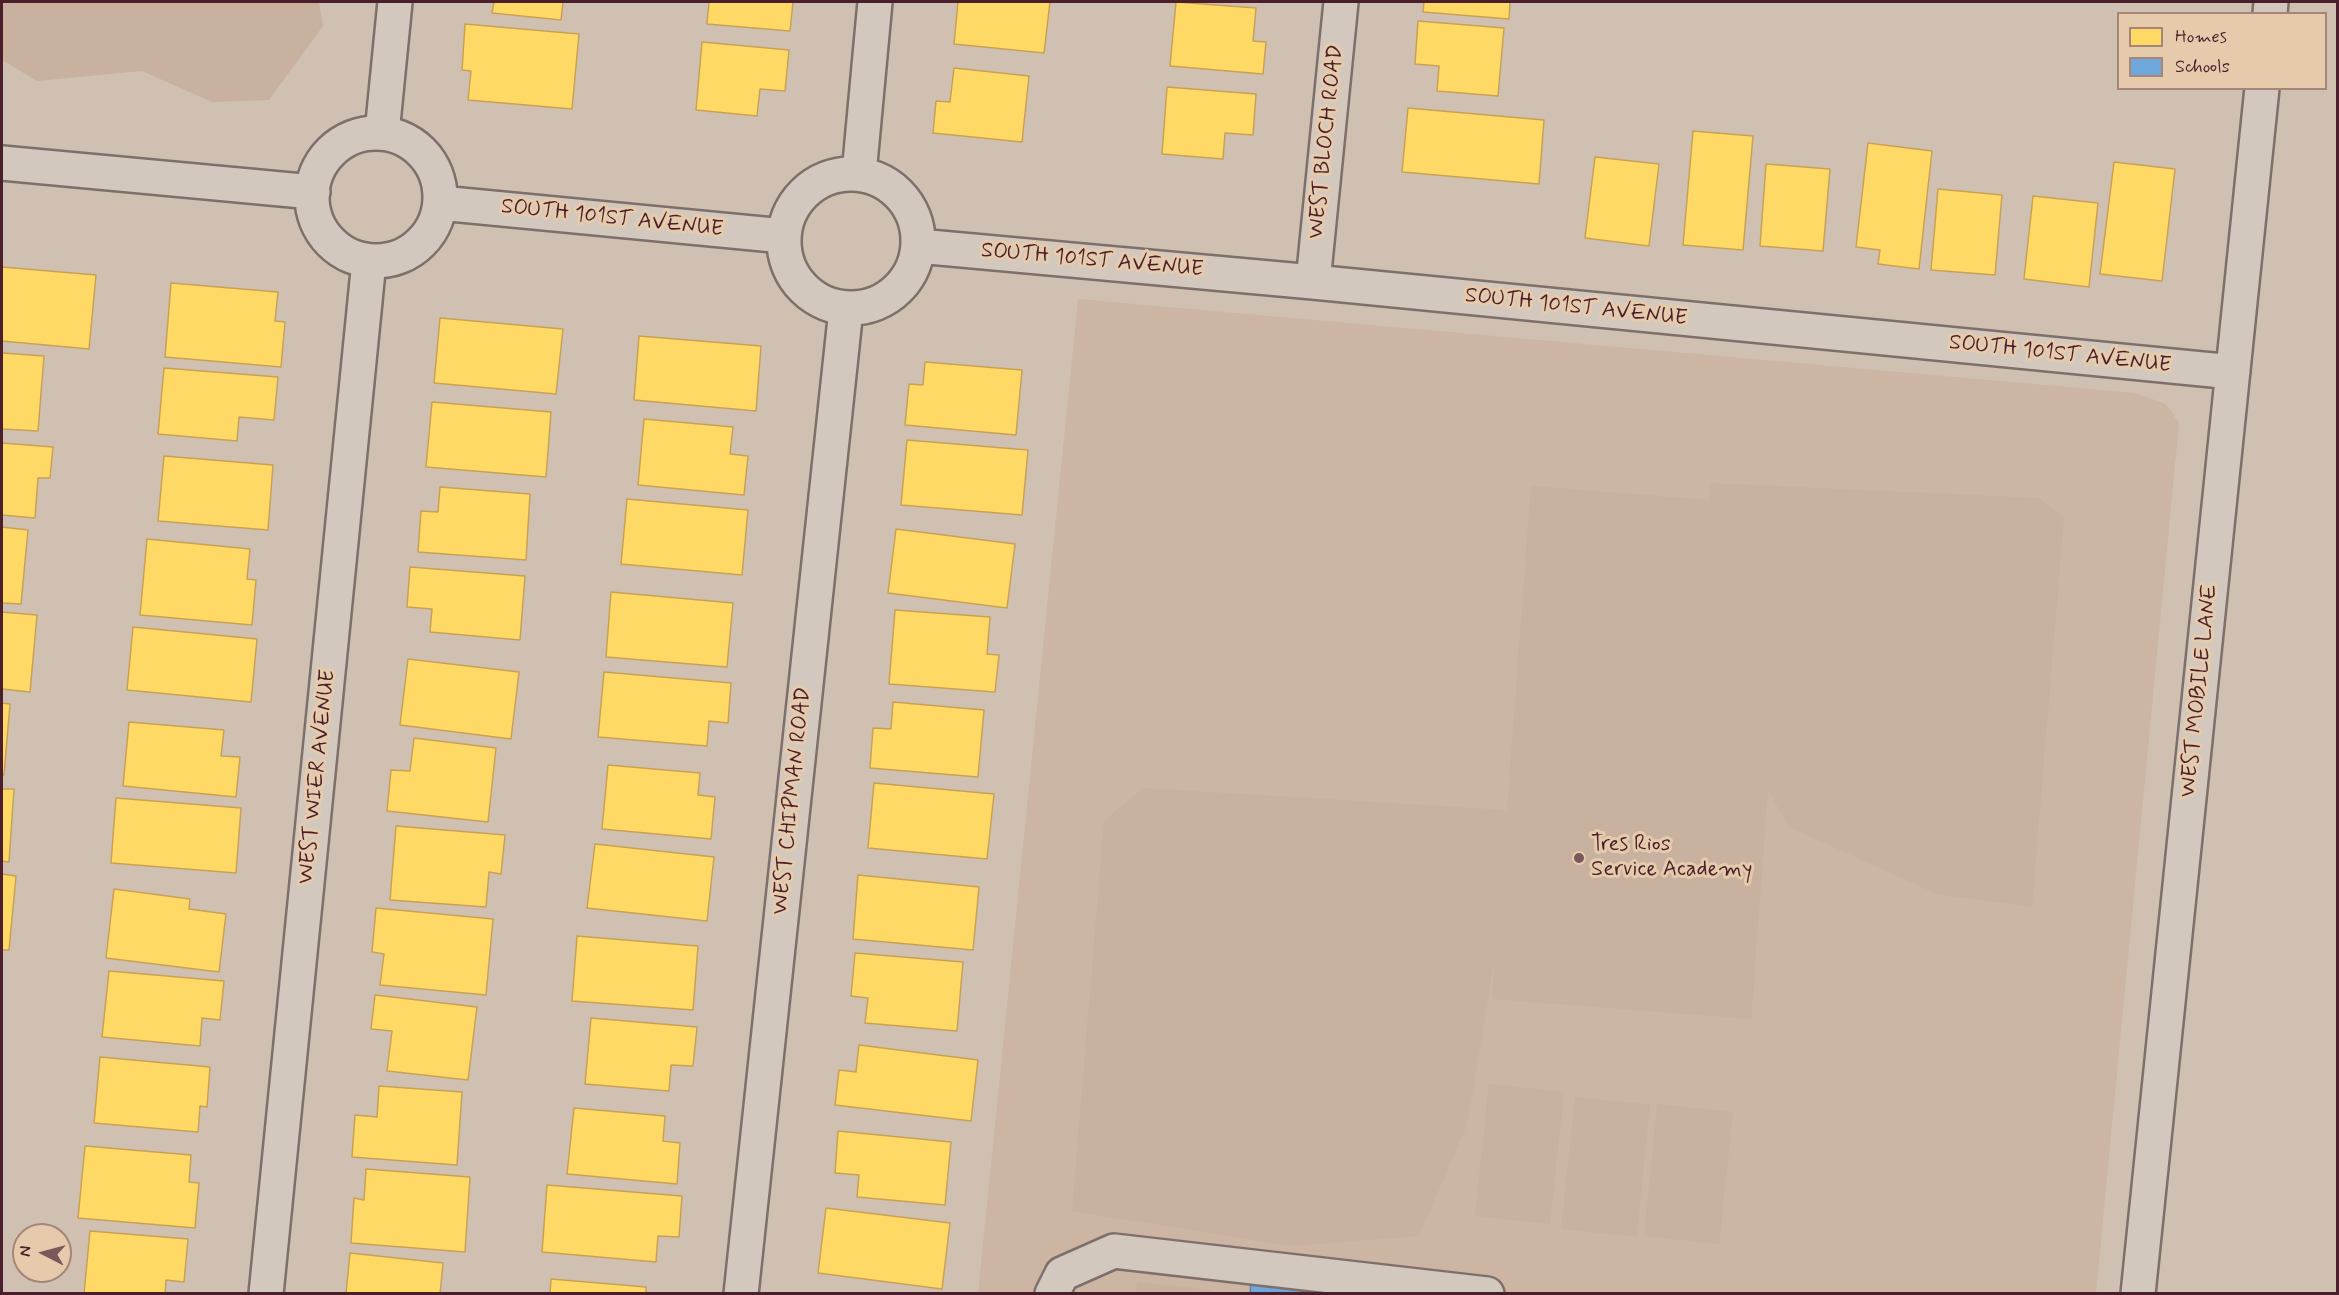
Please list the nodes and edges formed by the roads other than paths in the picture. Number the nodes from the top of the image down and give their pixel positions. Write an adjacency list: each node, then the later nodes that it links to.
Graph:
1 (395, 2): 5 (street)
2 (875, 2): 7 (street)
3 (1341, 2): 13 (street, WEST BLOCH ROAD)
4 (2262, 90): 15 (street, WEST MOBILE LANE)
5 (382, 133): 8 (street); 9 (street)
6 (2, 163): 8 (street)
7 (859, 174): 10 (street); 11 (street)
8 (313, 192): 12 (street)
9 (440, 203): 10 (street, SOUTH 101ST AVENUE); 12 (street)
10 (784, 236): 14 (street)
11 (918, 246): 13 (street, SOUTH 101ST AVENUE); 14 (street)
12 (369, 261): 16 (street, WEST WIER AVENUE)
13 (1313, 282): 15 (street, SOUTH 101ST AVENUE)
14 (846, 309): 17 (street, WEST CHIPMAN ROAD)
15 (2233, 372): 20 (street, WEST MOBILE LANE)
16 (266, 1293)
17 (741, 1293)
18 (1052, 1293): 19 (street)
19 (1487, 1293)
20 (2138, 1293)

